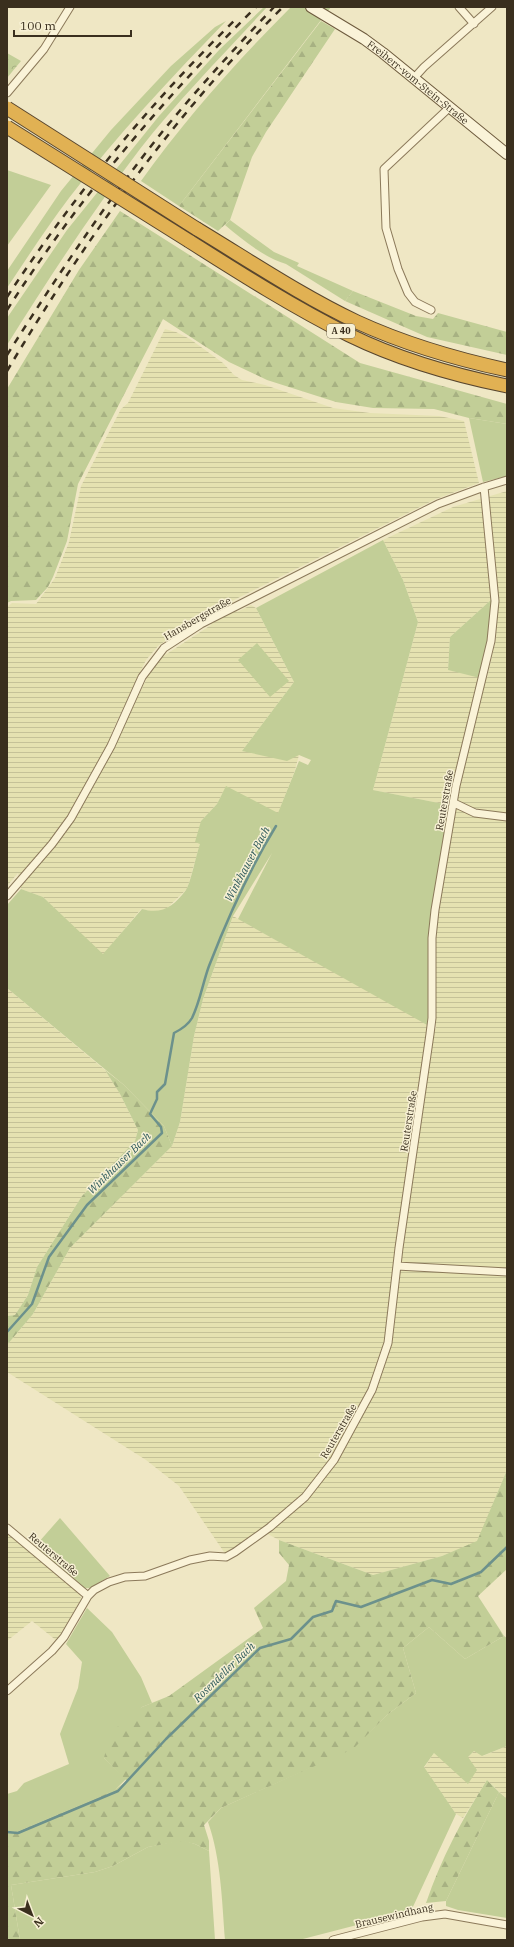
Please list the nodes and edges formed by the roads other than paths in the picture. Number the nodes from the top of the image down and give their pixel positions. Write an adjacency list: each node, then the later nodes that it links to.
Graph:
1 (70, 7): 7 (street)
2 (312, 7): 6 (street, Freiherr-vom-Stein-Straße)
3 (459, 7): 5 (street)
4 (492, 7): 5 (street)
5 (474, 24): 6 (street)
6 (414, 78): 8 (street, Freiherr-vom-Stein-Straße)
7 (7, 93)
8 (450, 107): 11 (street, Freiherr-vom-Stein-Straße); 12 (street)
9 (7, 108): 13 (highway, A 40, bridge)
10 (7, 127): 14 (highway, A 40, bridge)
11 (507, 154)
12 (431, 310)
13 (507, 370)
14 (507, 386)
15 (507, 480): 16 (street, Hansbergstraße)
16 (484, 487): 17 (street, Reuterstraße); 19 (street, Hansbergstraße)
17 (454, 803): 18 (street); 20 (street, Reuterstraße)
18 (507, 816)
19 (7, 896)
20 (397, 1266): 21 (street); 23 (street, Reuterstraße)
21 (507, 1272)
22 (7, 1528): 23 (street, Reuterstraße)
23 (88, 1596): 24 (street, Reuterstraße)
24 (7, 1691)
25 (507, 1925): 26 (street, Brausewindhang)
26 (333, 1940)

